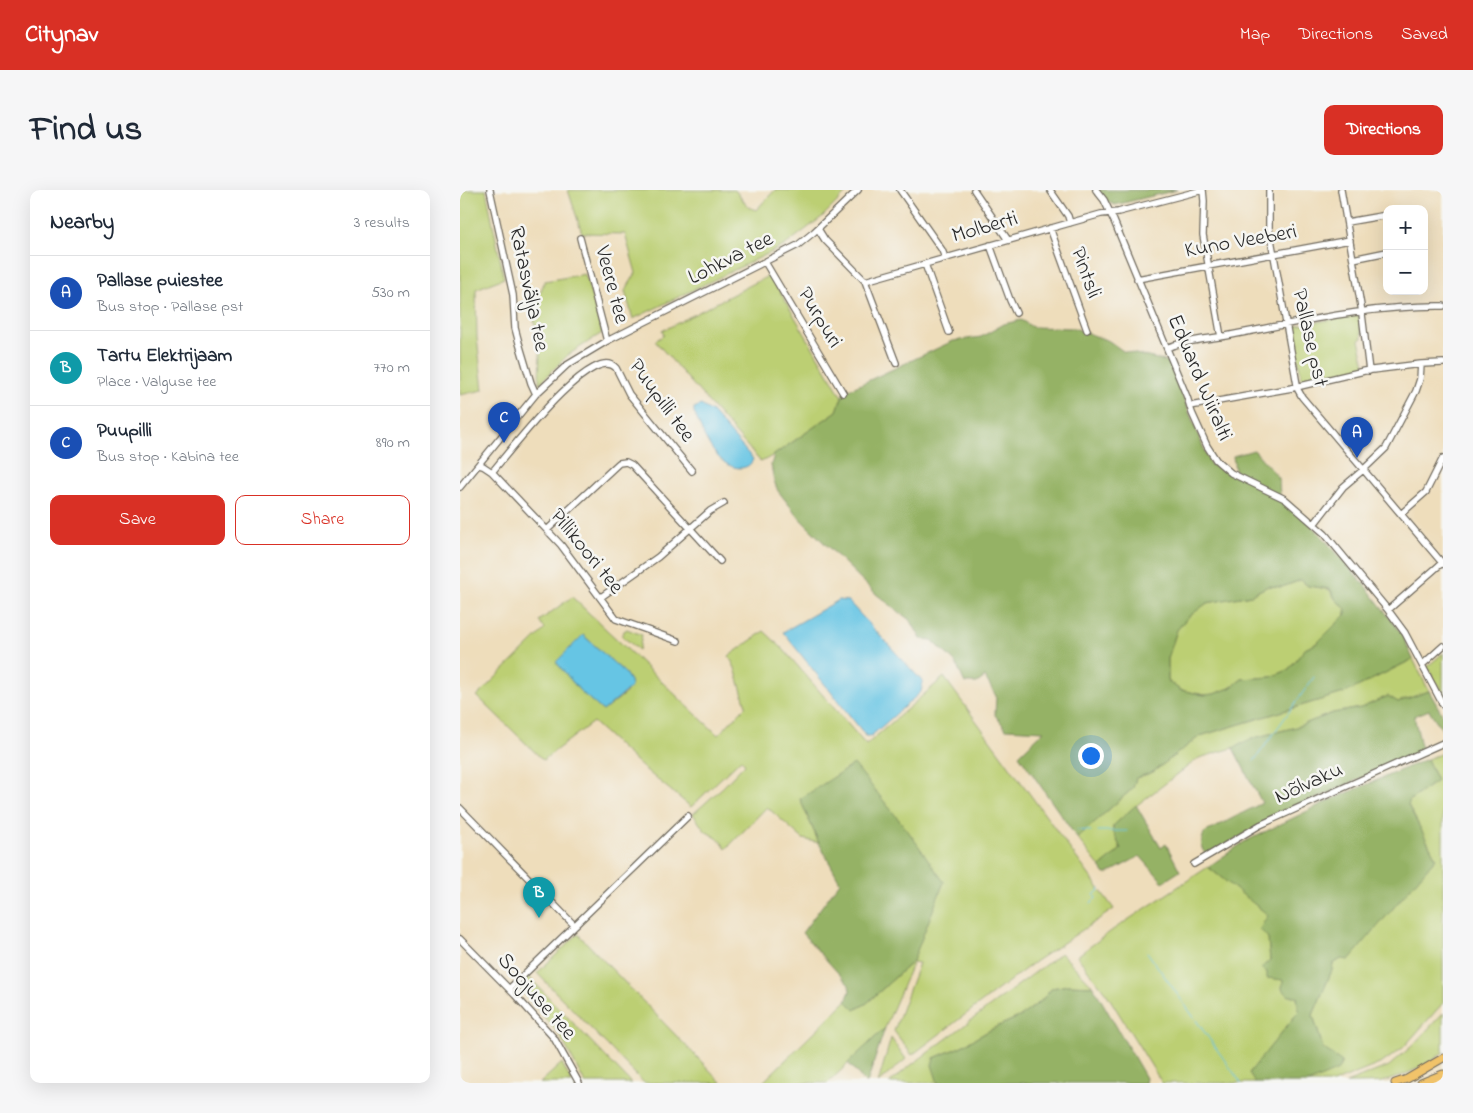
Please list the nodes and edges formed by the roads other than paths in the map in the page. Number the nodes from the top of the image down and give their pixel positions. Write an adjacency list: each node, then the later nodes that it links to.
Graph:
1 (490, 190): 44 (street, Ratasvälja tee)
2 (858, 190): 15 (street, Lohkva tee)
3 (900, 190): 22 (street)
4 (974, 190): 17 (street)
5 (1050, 190): 13 (street)
6 (1096, 190): 10 (street, Eduard Wiiralti)
7 (1203, 190): 10 (street, Molberti); 26 (street)
8 (1269, 190): 21 (street, Pallase pst)
9 (1342, 190): 12 (street)
10 (1110, 213): 13 (street, Molberti); 27 (street, Eduard Wiiralti)
11 (1383, 216): 12 (street)
12 (1347, 222): 18 (street)
13 (1070, 223): 14 (street, Molberti)
14 (1050, 228): 17 (street, Molberti); 33 (street, Pintsli)
15 (818, 229): 24 (street, Lohkva tee); 28 (street)
16 (580, 238): 36 (street, Veere tee)
17 (1008, 240): 19 (street, Molberti)
18 (1350, 240): 21 (street, Kuno Veeberi); 23 (street)
19 (990, 245): 22 (street, Molberti); 31 (street)
20 (1383, 253): 23 (street)
21 (1273, 254): 26 (street, Kuno Veeberi); 32 (street, Pallase pst)
22 (945, 258): 25 (street, Molberti)
23 (1354, 259): 30 (street)
24 (765, 262): 36 (street, Lohkva tee); 43 (street, Purpuri)
25 (925, 264): 28 (street, Molberti); 34 (street)
26 (1209, 265): 27 (street, Kuno Veeberi); 35 (street)
27 (1138, 279): 37 (street, Eduard Wiiralti)
28 (865, 281): 38 (street)
29 (1443, 306): 30 (street)
30 (1362, 312): 32 (street); 41 (street)
31 (1016, 313)
32 (1286, 324): 35 (street); 42 (street, Pallase pst)
33 (1087, 330)
34 (949, 332)
35 (1221, 337): 37 (street)
36 (608, 340): 44 (street, Lohkva tee)
37 (1167, 348): 45 (street, Eduard Wiiralti)
38 (896, 363)
39 (1443, 363): 40 (street)
40 (1421, 364): 41 (street); 48 (street)
41 (1369, 371): 42 (street)
42 (1297, 386): 45 (street); 48 (street, Pallase pst)
43 (843, 392)
44 (536, 394): 47 (street, Lohkva tee)
45 (1190, 406): 54 (street, Eduard Wiiralti)
46 (1443, 458): 53 (street)
47 (479, 465): 50 (street, Pillikoori tee); 51 (street, Lohkva tee)
48 (1364, 470): 53 (street, Pallase pst); 54 (street)
49 (692, 471): 50 (street, Puupilli tee)
50 (492, 472): 56 (street, Pillikoori tee)
51 (460, 487)
52 (724, 503): 55 (street)
53 (1401, 514): 58 (street, Pallase pst)
54 (1315, 523): 60 (street, Eduard Wiiralti)
55 (690, 528): 56 (street); 57 (street); 59 (street)
56 (547, 530): 59 (street, Pillikoori tee)
57 (720, 561)
58 (1443, 563): 60 (street)
59 (601, 597): 61 (street, Pillikoori tee)
60 (1388, 610): 63 (street, Eduard Wiiralti)
61 (678, 641)
62 (1443, 646): 63 (street)
63 (1422, 665): 64 (street, Eduard Wiiralti)
64 (1443, 705)
65 (1443, 743): 68 (street, Nõlvaku)
66 (460, 808): 69 (street)
67 (688, 816): 69 (street)
68 (1194, 864)
69 (574, 925): 71 (street)
70 (460, 939): 71 (street, Soojuse tee)
71 (509, 989): 75 (street, Soojuse tee)
72 (1443, 1058): 76 (main road)
73 (1443, 1074): 77 (main road)
74 (1443, 1079): 78 (street)
75 (579, 1083)
76 (1396, 1083)
77 (1421, 1083)
78 (1431, 1083)

